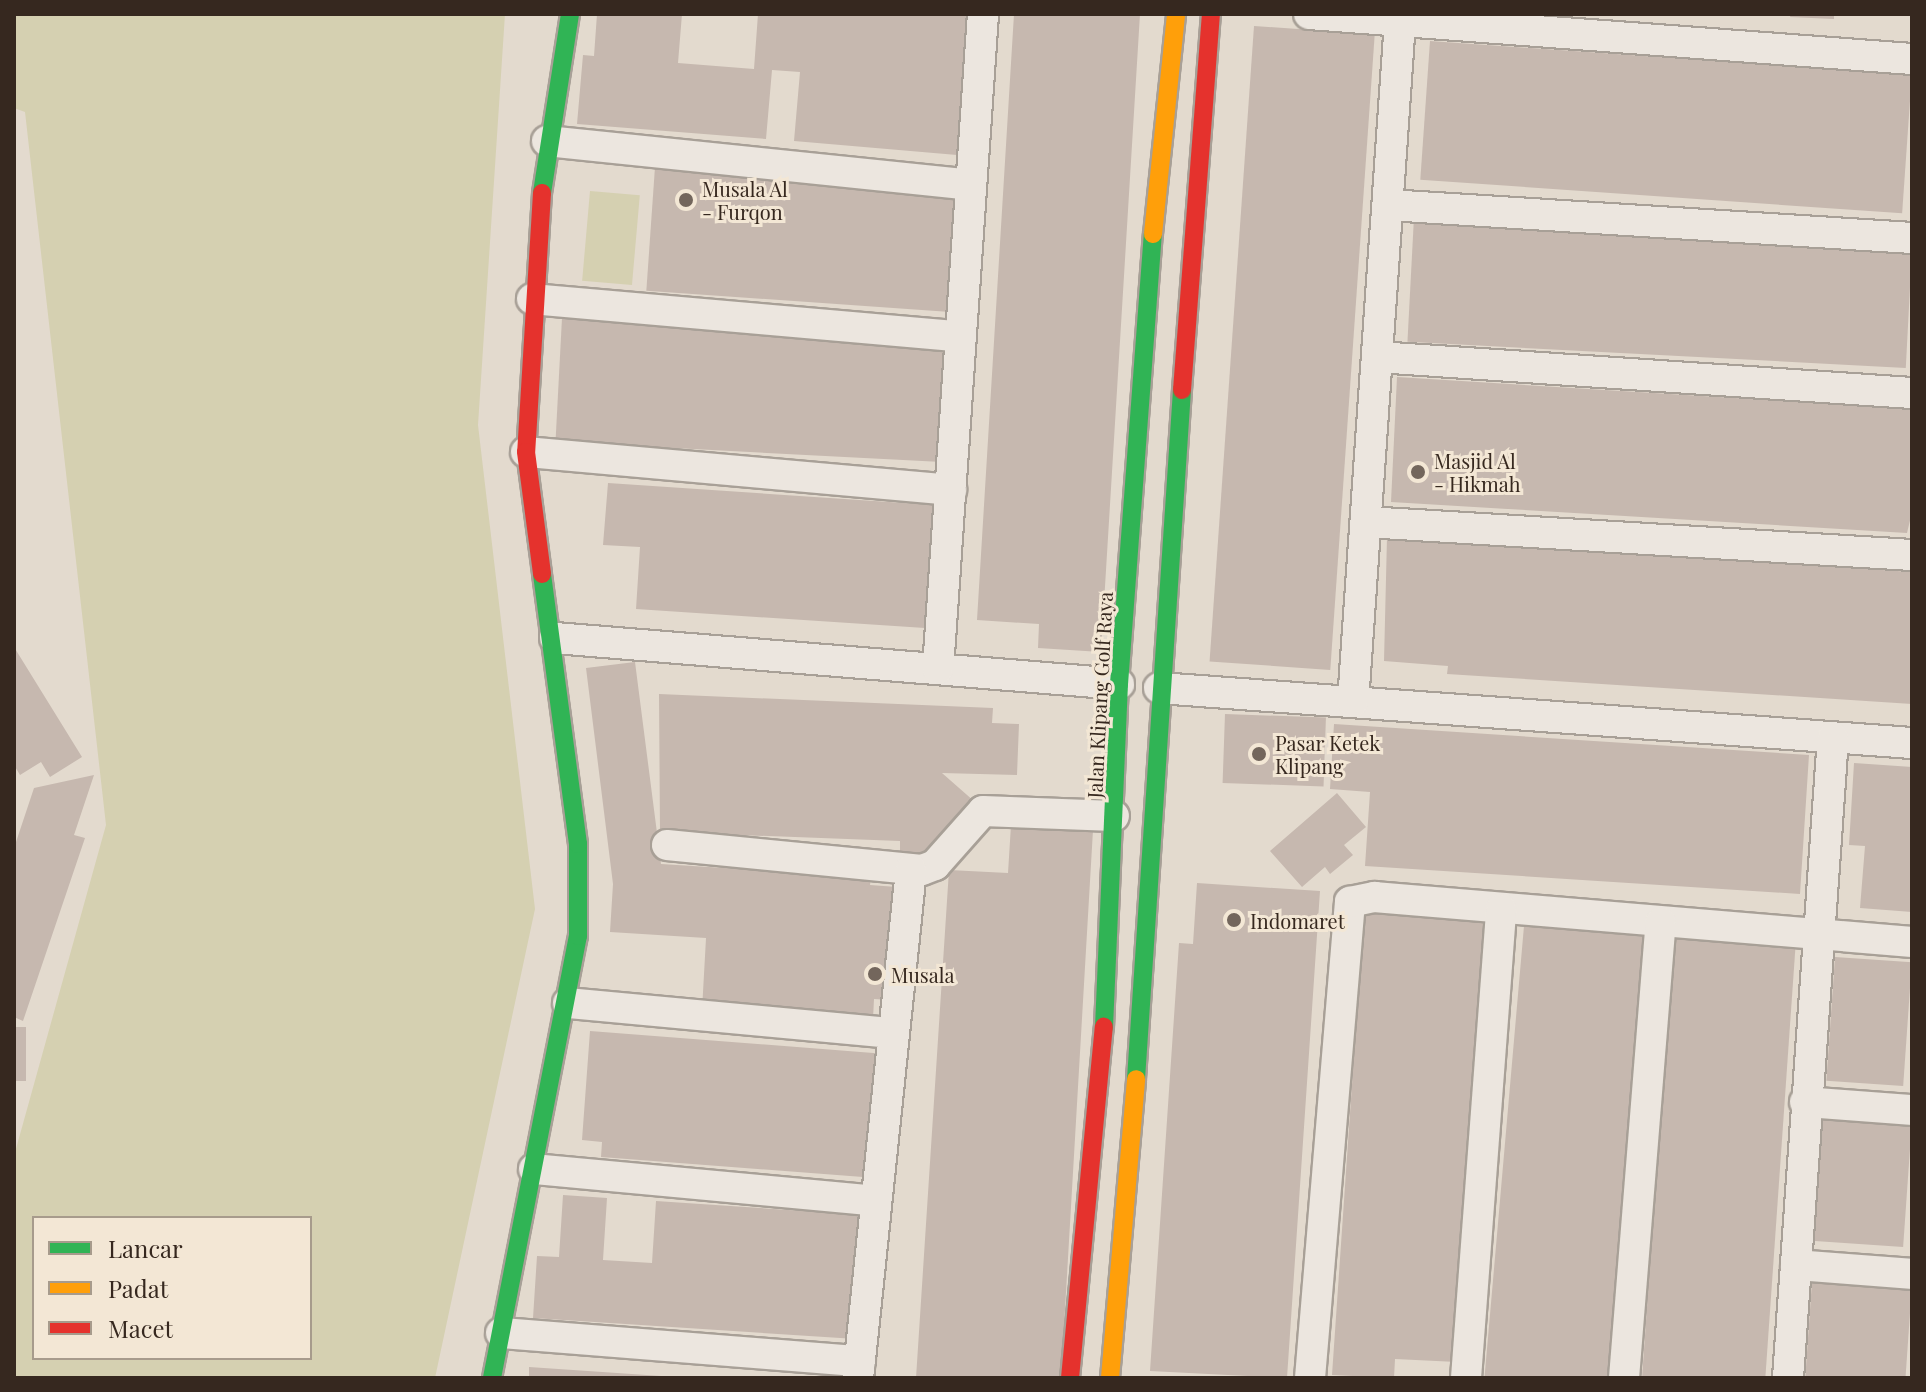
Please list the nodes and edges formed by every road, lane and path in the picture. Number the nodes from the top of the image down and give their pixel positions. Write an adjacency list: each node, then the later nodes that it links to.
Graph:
1 (570, 14): 8 (main road)
2 (983, 14): 9 (street)
3 (1176, 14): 22 (main road, Jalan Klipang Golf Raya)
4 (1211, 14): 23 (main road)
5 (1309, 14): 6 (street)
6 (1400, 22): 7 (street); 10 (street)
7 (1912, 59)
8 (547, 141): 9 (street); 12 (main road)
9 (970, 185): 13 (street)
10 (1388, 205): 11 (street); 14 (street)
11 (1912, 238)
12 (532, 299): 13 (street); 16 (main road)
13 (959, 336): 17 (street)
14 (1377, 357): 15 (street); 18 (street)
15 (1912, 393)
16 (526, 452): 17 (street); 20 (main road)
17 (951, 490): 21 (street)
18 (1366, 522): 19 (street); 24 (street)
19 (1912, 555)
20 (555, 638): 21 (street); 36 (main road)
21 (938, 669): 22 (street)
22 (1119, 684): 27 (main road, Jalan Klipang Golf Raya)
23 (1159, 688): 24 (street); 30 (main road)
24 (1353, 702): 25 (street)
25 (1833, 738): 26 (street); 34 (street)
26 (1912, 743)
27 (1114, 816): 29 (main road, Jalan Klipang Golf Raya); 31 (street)
28 (667, 845): 31 (street)
29 (1111, 866): 30 (main road); 47 (main road, Jalan Klipang Golf Raya)
30 (1149, 866): 48 (main road)
31 (911, 870): 37 (street)
32 (1501, 909): 33 (street); 49 (street); 50 (street)
33 (1661, 922): 34 (street); 51 (street)
34 (1816, 934): 35 (street); 38 (street)
35 (1912, 942)
36 (568, 1003): 37 (street); 40 (main road)
37 (894, 1033): 41 (street)
38 (1805, 1102): 39 (street); 42 (street)
39 (1912, 1110)
40 (534, 1169): 41 (street); 44 (main road)
41 (876, 1201): 45 (street)
42 (1796, 1265): 43 (street); 52 (street)
43 (1912, 1274)
44 (501, 1333): 45 (street); 46 (main road)
45 (859, 1369)
46 (492, 1378)
47 (1070, 1378)
48 (1110, 1378)
49 (1310, 1378)
50 (1466, 1378)
51 (1624, 1378)
52 (1788, 1378)

